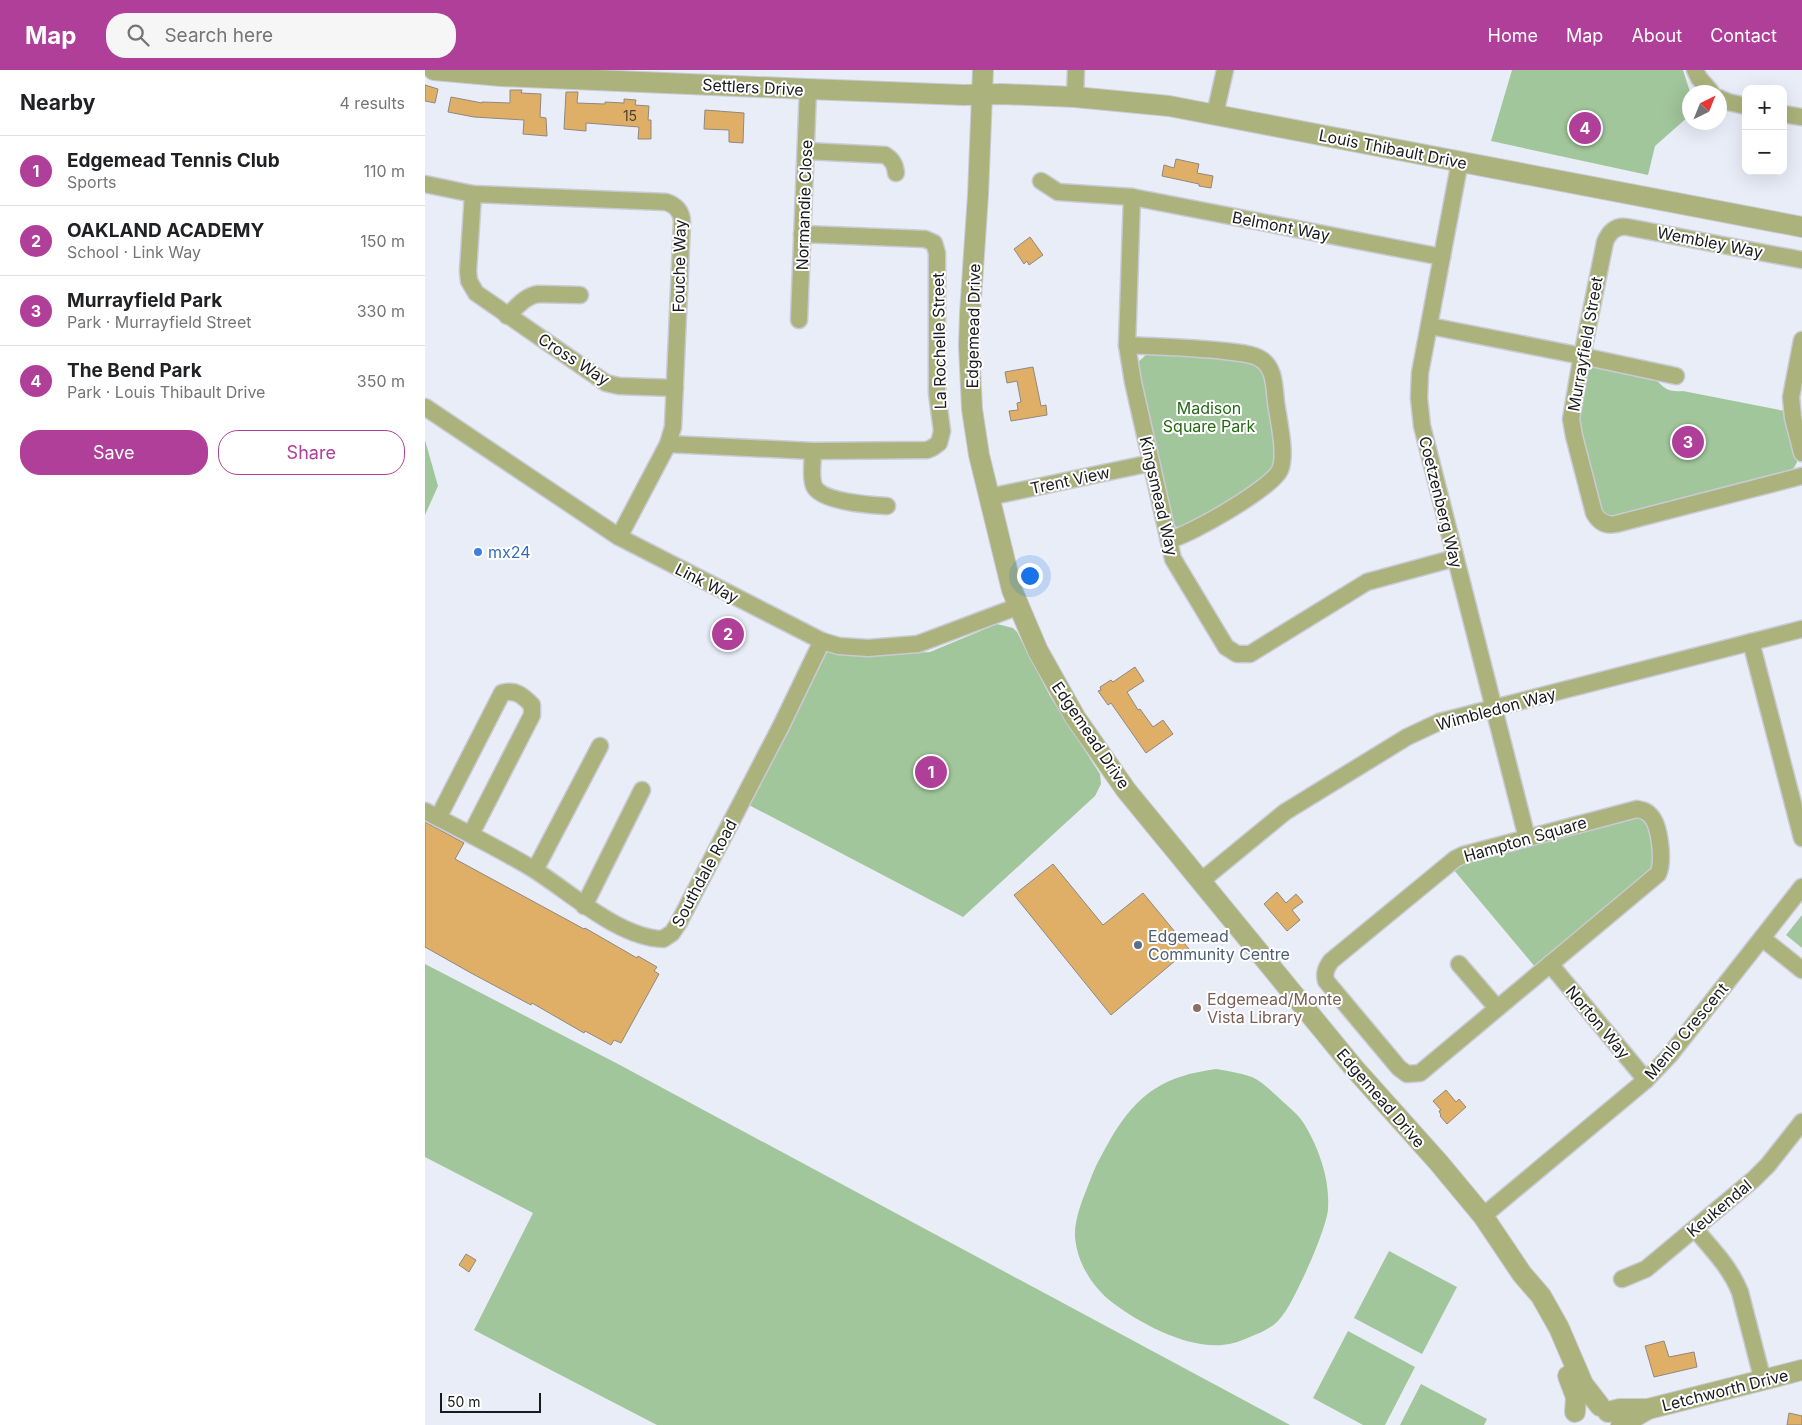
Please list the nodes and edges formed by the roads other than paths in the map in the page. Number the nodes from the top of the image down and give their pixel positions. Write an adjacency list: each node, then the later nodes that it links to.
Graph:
1 (434, 70): 6 (street, Settlers Drive)
2 (983, 70): 9 (street, Edgemead Drive)
3 (1076, 70): 10 (street)
4 (1225, 70): 13 (street)
5 (1695, 70): 7 (street)
6 (599, 75): 8 (street, Settlers Drive)
7 (1705, 85)
8 (809, 89): 9 (street, Settlers Drive); 16 (street, Normandie Close)
9 (982, 96): 10 (street, Louis Thibault Drive); 43 (street, Edgemead Drive)
10 (1075, 97): 13 (street, Louis Thibault Drive)
11 (1727, 102): 12 (street)
12 (1742, 105)
13 (1215, 114): 17 (street, Louis Thibault Drive)
14 (1787, 115): 15 (street)
15 (1802, 117)
16 (806, 151): 18 (street); 25 (street, Normandie Close)
17 (1460, 161): 23 (street, Louis Thibault Drive); 26 (street, Coetzenberg Way)
18 (896, 173)
19 (1041, 181): 22 (street, Belmont Way)
20 (425, 184): 21 (street, Fouche Way)
21 (473, 194): 29 (street, Cross Way); 36 (street, Fouche Way)
22 (1125, 196): 26 (street, Belmont Way); 33 (street, Kingsmead Way)
23 (1802, 227)
24 (1617, 228): 27 (street, Wembley Way); 34 (street, Murrayfield Street)
25 (802, 234): 30 (street, Normandie Close); 39 (street, La Rochelle Street)
26 (1442, 257): 31 (street, Coetzenberg Way)
27 (1802, 260)
28 (580, 295): 29 (street)
29 (507, 316): 36 (street, Cross Way)
30 (799, 320)
31 (1430, 326): 34 (street); 47 (street, Coetzenberg Way)
32 (1802, 340): 40 (street)
33 (1127, 345): 41 (street, Kingsmead Way); 46 (street)
34 (1582, 356): 35 (street); 42 (street, Murrayfield Street)
35 (1676, 376)
36 (675, 388): 38 (street, Fouche Way)
37 (425, 407): 45 (street, Link Way)
38 (668, 444): 39 (street, La Rochelle Street); 45 (street, Fouche Way)
39 (813, 451): 44 (street)
40 (1802, 453)
41 (1151, 463): 43 (street, Trent View); 46 (street, Kingsmead Way)
42 (1802, 476)
43 (989, 497): 48 (street, Edgemead Drive)
44 (887, 506)
45 (619, 537): 50 (street, Link Way)
46 (1169, 540): 47 (street, Kingsmead Way)
47 (1455, 558): 52 (street, Coetzenberg Way)
48 (1019, 606): 50 (street, Link Way); 61 (street, Edgemead Drive)
49 (1802, 629): 51 (street, Wimbledon Way)
50 (822, 641): 63 (street, Southdale Road)
51 (1751, 642): 52 (street, Wimbledon Way); 54 (street)
52 (1493, 708): 58 (street, Coetzenberg Way); 61 (street, Wimbledon Way)
53 (600, 746): 60 (street)
54 (1795, 786): 59 (street)
55 (642, 790): 63 (street)
56 (431, 815): 57 (street, Southdale Road); 57 (street)
57 (471, 834): 60 (street, Southdale Road)
58 (1527, 838): 66 (street, Hampton Square); 68 (street, Hampton Square)
59 (1802, 838)
60 (535, 870): 63 (street, Southdale Road)
61 (1201, 881): 71 (street, Edgemead Drive)
62 (1802, 886): 64 (street, Menlo Crescent)
63 (584, 906)
64 (1762, 938): 67 (street); 69 (street, Menlo Crescent)
65 (1459, 964): 68 (street)
66 (1550, 964): 68 (street, Hampton Square); 69 (street, Norton Way)
67 (1802, 970)
68 (1497, 1008)
69 (1646, 1080): 71 (street, Menlo Crescent)
70 (1802, 1122): 72 (street, Keukendal)
71 (1483, 1216): 73 (street, Edgemead Drive)
72 (1695, 1229): 74 (street, Keukendal); 76 (street)
73 (1522, 1274): 77 (street, Edgemead Drive); 78 (street, Edgemead Drive)
74 (1622, 1279)
75 (1802, 1370): 76 (street, Letchworth Drive)
76 (1763, 1381): 77 (street, Letchworth Drive)
77 (1610, 1417): 78 (street, Letchworth Drive)
78 (1573, 1419)

